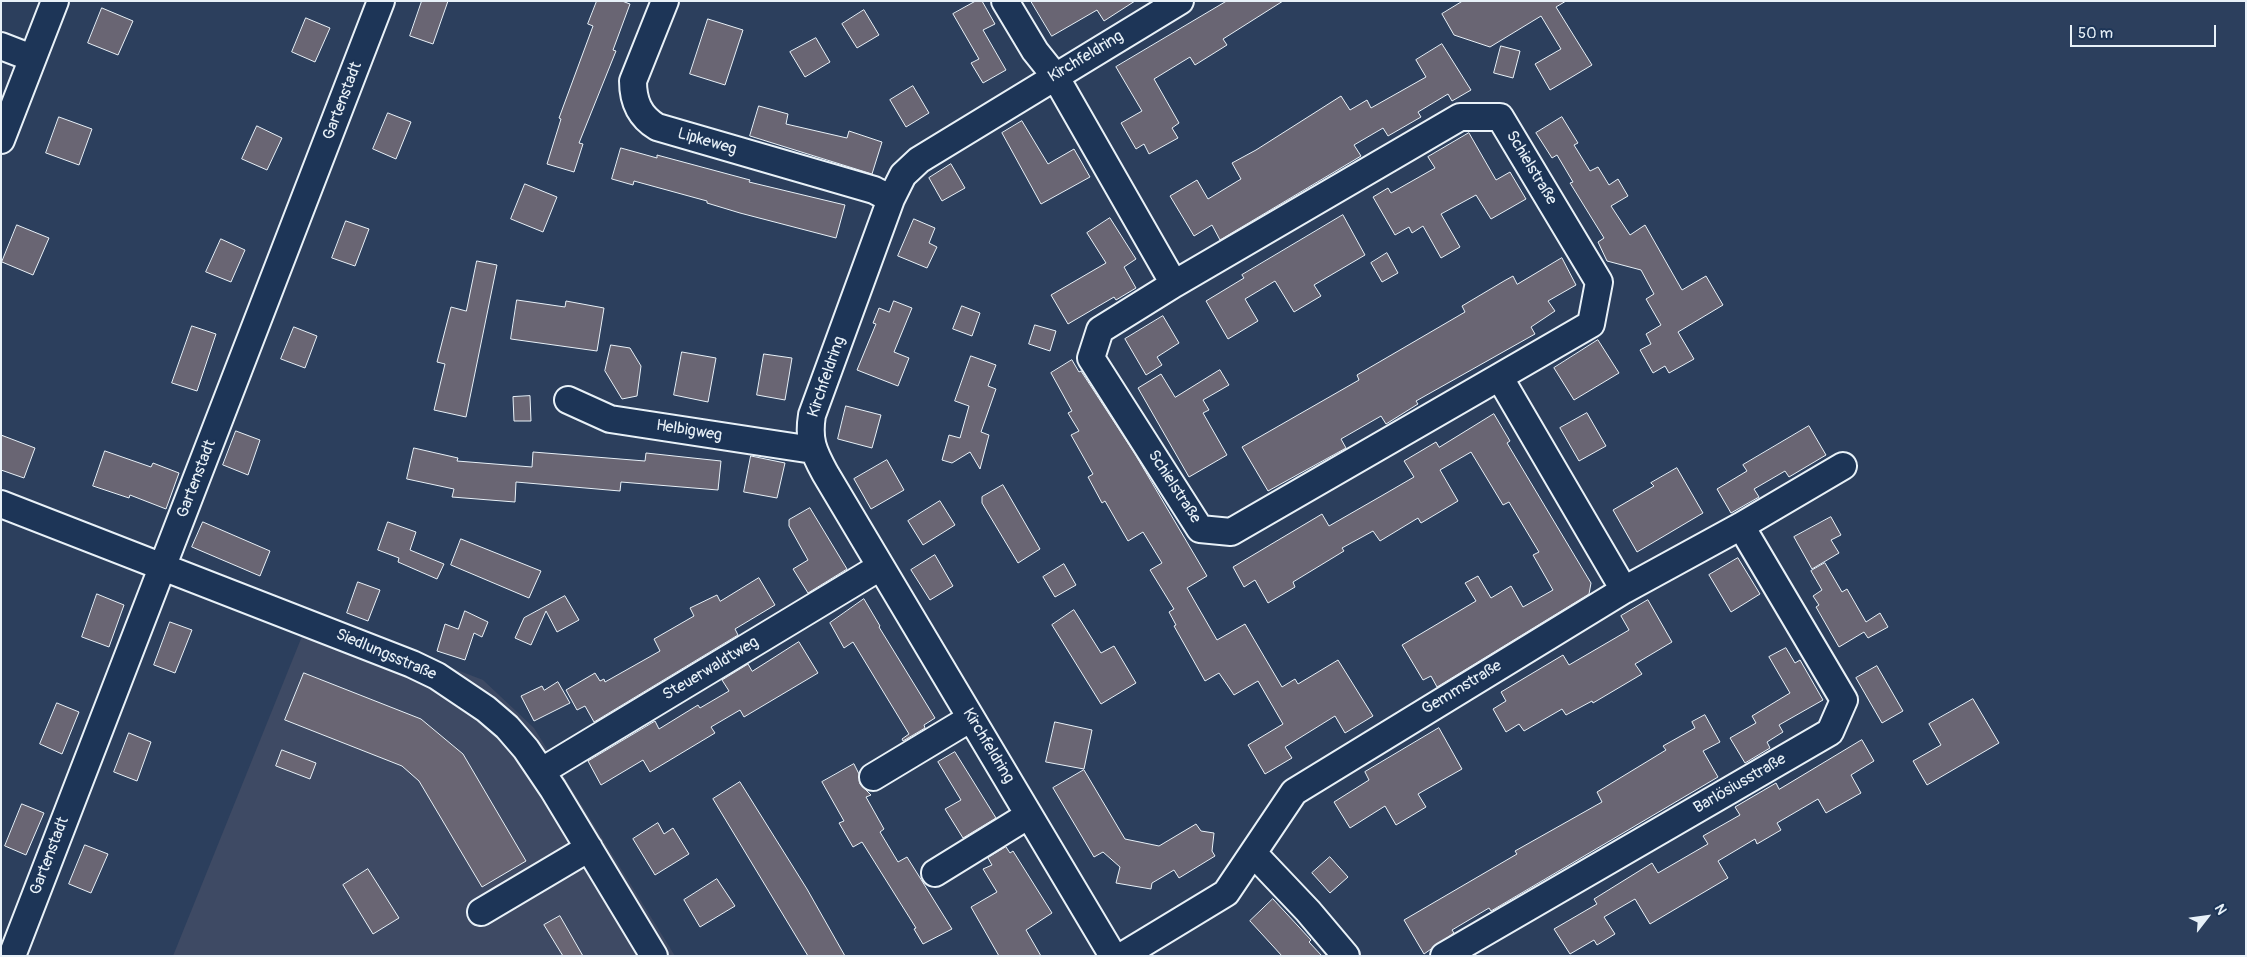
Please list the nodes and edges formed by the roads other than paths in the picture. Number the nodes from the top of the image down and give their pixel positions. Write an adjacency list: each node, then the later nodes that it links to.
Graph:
1 (55, 1): 7 (street)
2 (381, 1): 18 (street, Gartenstadt)
3 (665, 1): 10 (street, Lipkeweg)
4 (1005, 1): 8 (street)
5 (1180, 1): 8 (street, Kirchfeldring)
6 (1, 46): 7 (street)
7 (32, 58): 9 (street)
8 (1055, 76): 10 (street, Kirchfeldring); 11 (street)
9 (1, 140)
10 (891, 199): 14 (street, Kirchfeldring)
11 (1174, 284): 12 (street, Schielstraße); 12 (street, Schielstraße)
12 (1500, 378): 20 (street)
13 (568, 400): 14 (street, Helbigweg)
14 (813, 450): 19 (street, Kirchfeldring)
15 (1843, 466): 17 (street, Gemmstraße)
16 (1, 504): 18 (street, Siedlungsstraße)
17 (1741, 526): 20 (street, Gemmstraße); 34 (street, Barlösiusstraße)
18 (162, 567): 22 (street, Siedlungsstraße); 29 (street, Gartenstadt)
19 (880, 567): 21 (street, Kirchfeldring); 22 (street, Steuerwaldtweg)
20 (1624, 590): 26 (street, Gemmstraße)
21 (971, 718): 23 (street); 24 (street, Kirchfeldring)
22 (542, 771): 25 (street, Siedlungsstraße)
23 (874, 777)
24 (1029, 815): 27 (street); 31 (street, Kirchfeldring)
25 (588, 848): 28 (street); 30 (street, Siedlungsstraße)
26 (1253, 853): 32 (street, Gemmstraße); 33 (street)
27 (935, 874)
28 (481, 912)
29 (12, 956)
30 (654, 956)
31 (1113, 956)
32 (1122, 956)
33 (1346, 956)
34 (1444, 956)

